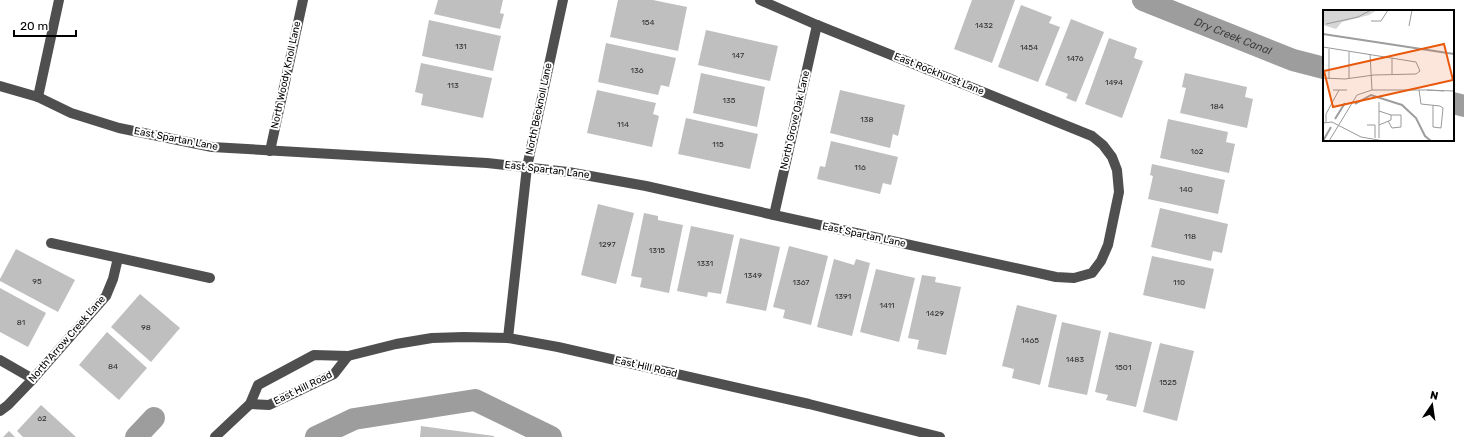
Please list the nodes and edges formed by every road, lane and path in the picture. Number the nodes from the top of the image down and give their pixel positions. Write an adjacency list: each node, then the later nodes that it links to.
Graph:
1 (59, 0): 7 (street)
2 (302, 0): 8 (street, North Woody Knoll Lane)
3 (563, 0): 9 (street, North Becknoll Lane)
4 (760, 0): 5 (street, East Rockhurst Lane)
5 (817, 25): 10 (street, North Grove Oak Lane); 13 (street, East Rockhurst Lane)
6 (0, 86): 7 (street, East Spartan Lane)
7 (38, 97): 8 (street, East Spartan Lane)
8 (270, 151): 9 (street, East Spartan Lane)
9 (527, 167): 10 (street, East Spartan Lane); 15 (street, North Becknoll Lane)
10 (774, 215): 13 (street, East Spartan Lane)
11 (50, 243): 12 (street)
12 (118, 258): 14 (street); 18 (street, North Arrow Creek Lane)
13 (1092, 272)
14 (210, 278)
15 (508, 338): 16 (street, East Hill Road); 22 (street, East Hill Road)
16 (348, 356): 19 (street, East Hill Road); 19 (street, East Hill Road)
17 (0, 360): 18 (street)
18 (33, 379): 20 (street, North Arrow Creek Lane)
19 (250, 404): 21 (street, East Hill Road)
20 (0, 411)
21 (216, 437)
22 (940, 437)

